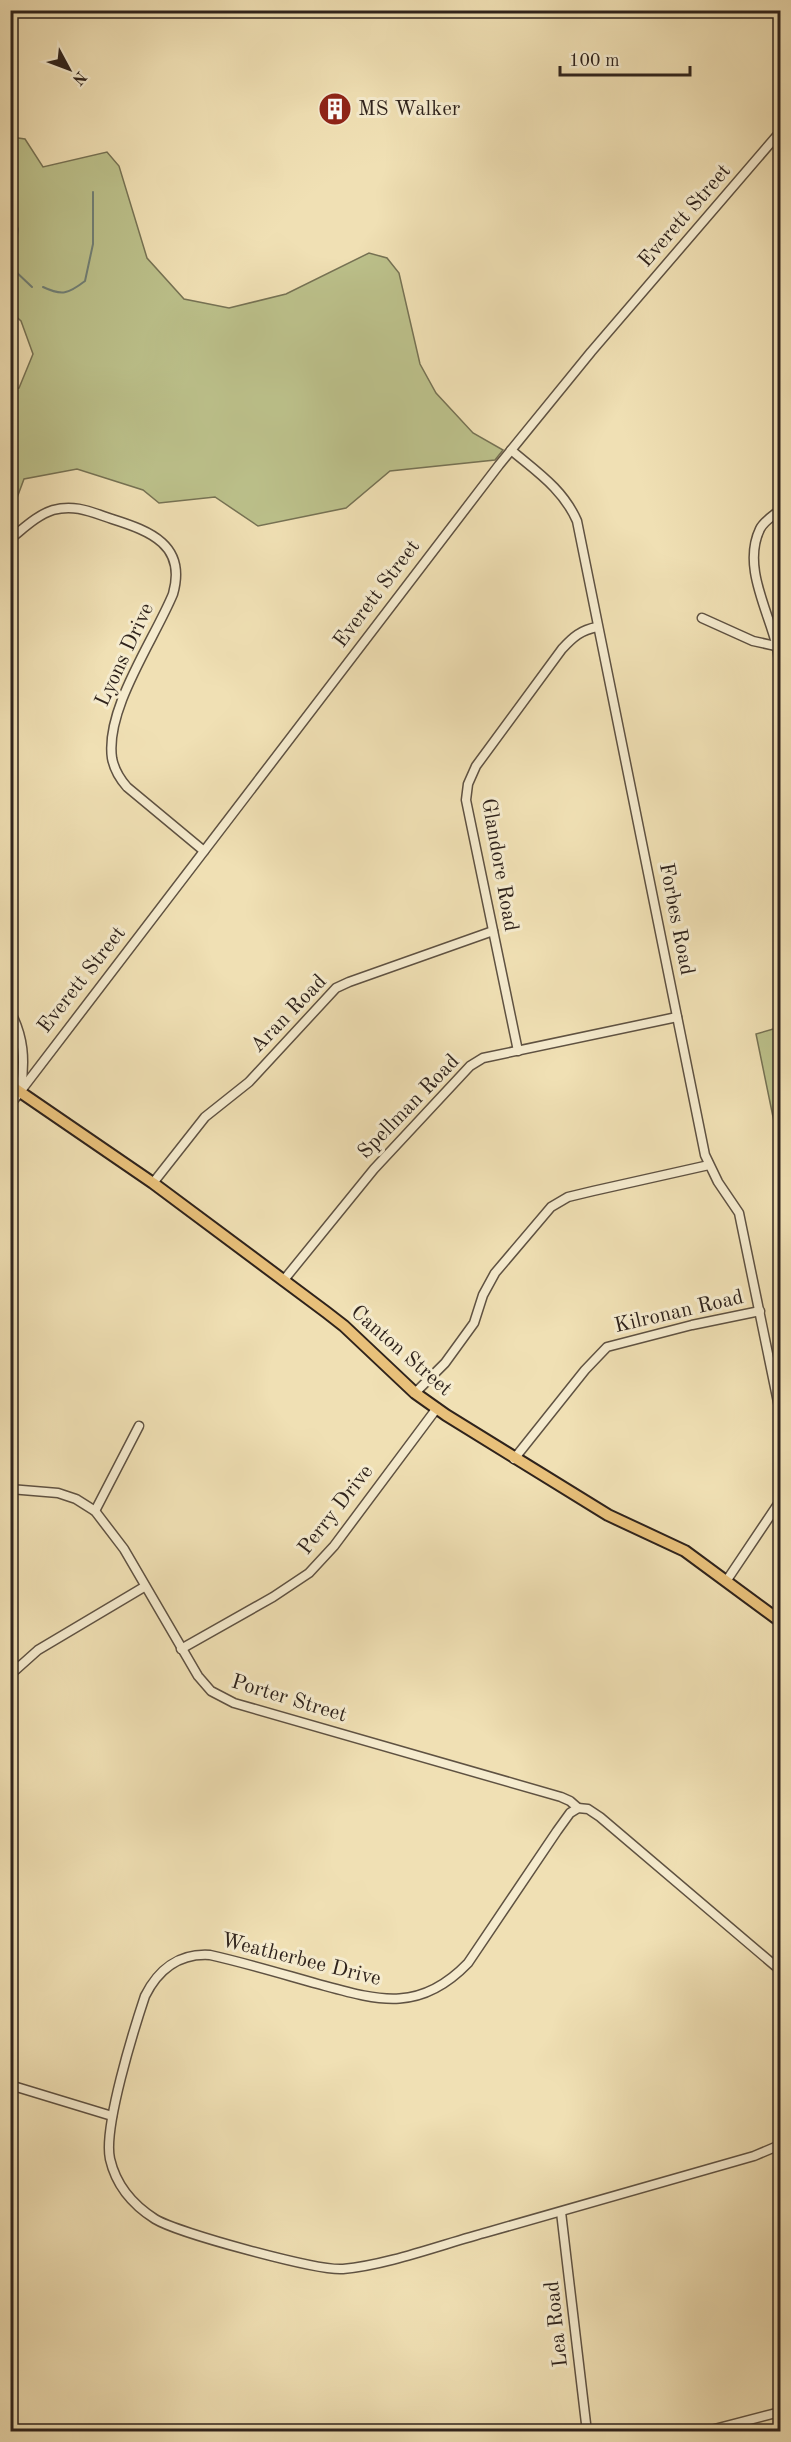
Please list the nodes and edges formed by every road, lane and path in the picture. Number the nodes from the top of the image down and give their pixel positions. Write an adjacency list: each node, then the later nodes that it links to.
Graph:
1 (780, 132): 2 (street, Everett Street)
2 (511, 450): 6 (street, Forbes Road); 9 (street, Everett Street)
3 (780, 510): 7 (street)
4 (10, 539): 9 (street, Lyons Drive)
5 (702, 618): 7 (street)
6 (597, 627): 10 (street, Glandore Road); 12 (street, Forbes Road)
7 (779, 647): 8 (street)
8 (780, 679)
9 (204, 851): 14 (street, Everett Street)
10 (493, 931): 13 (street, Glandore Road); 17 (street, Aran Road)
11 (10, 1011): 14 (street)
12 (677, 1017): 13 (street, Spellman Road); 16 (street, Forbes Road)
13 (518, 1051): 18 (street, Spellman Road)
14 (15, 1088): 15 (street, Everett Street); 17 (main road, Canton Street)
15 (10, 1105)
16 (709, 1166): 19 (street, Forbes Road); 20 (street)
17 (153, 1183): 18 (main road, Canton Street)
18 (283, 1281): 20 (main road, Canton Street)
19 (760, 1311): 22 (street, Forbes Road); 24 (street, Kilronan Road)
20 (415, 1393): 21 (main road, Canton Street)
21 (436, 1408): 24 (main road, Canton Street); 31 (street, Perry Drive)
22 (780, 1413)
23 (139, 1426): 27 (street)
24 (514, 1459): 28 (main road, Canton Street)
25 (10, 1489): 27 (street, Porter Street)
26 (780, 1501): 28 (street)
27 (95, 1511): 29 (street, Porter Street)
28 (727, 1580): 30 (main road, Canton Street)
29 (144, 1587): 31 (street, Porter Street); 32 (street)
30 (780, 1621)
31 (181, 1649): 33 (street, Porter Street)
32 (10, 1675)
33 (578, 1808): 34 (street); 36 (street, Weatherbee Drive)
34 (780, 1970)
35 (10, 2085): 36 (street)
36 (112, 2116): 38 (street, Weatherbee Drive)
37 (780, 2145): 38 (street, Weatherbee Drive)
38 (561, 2212): 40 (street, Lea Road)
39 (780, 2412): 41 (street)
40 (587, 2432)
41 (703, 2432)

